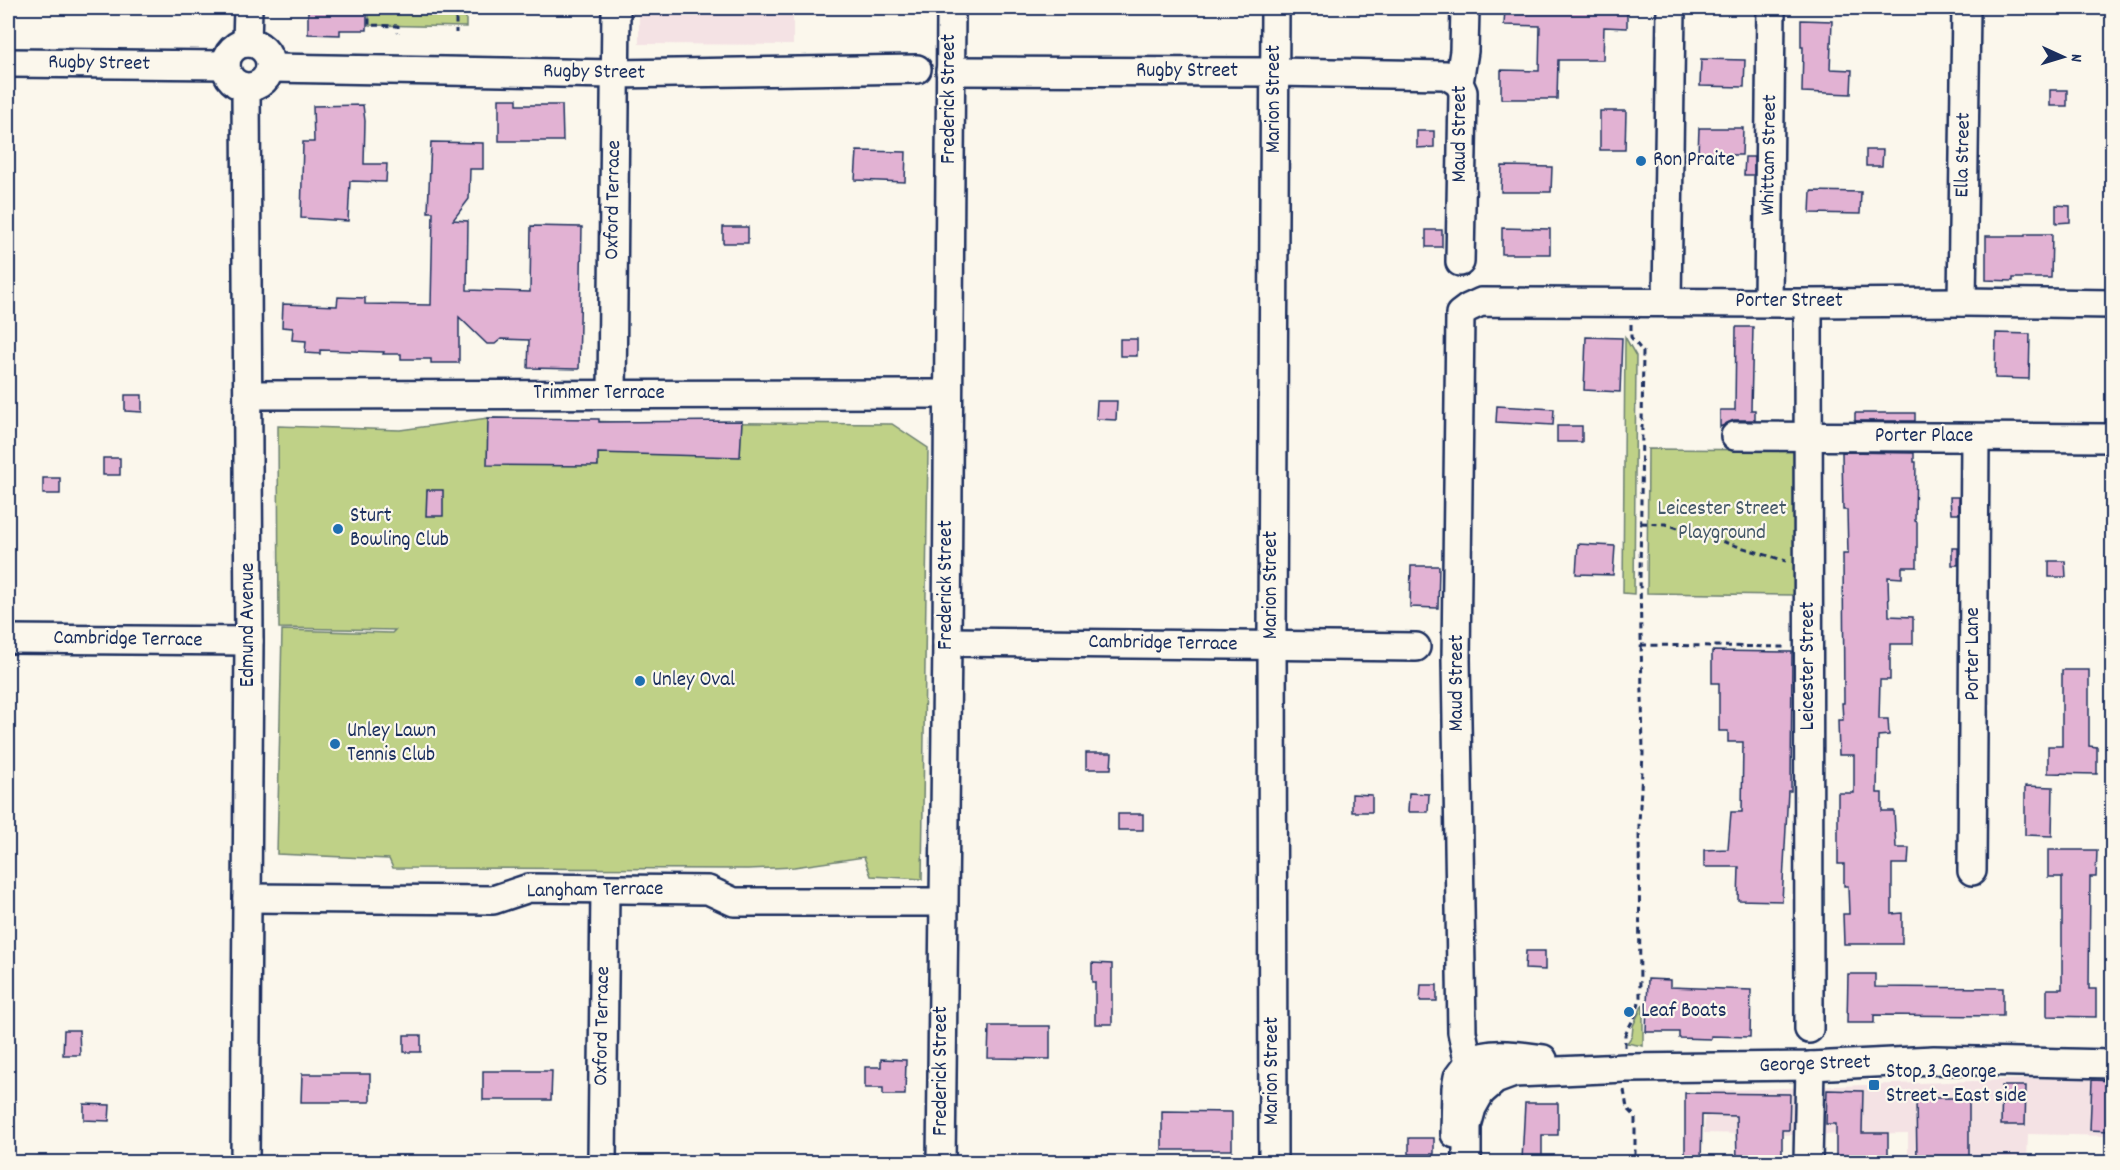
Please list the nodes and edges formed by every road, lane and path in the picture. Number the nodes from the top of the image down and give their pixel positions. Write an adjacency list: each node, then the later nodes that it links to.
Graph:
1 (248, 8): 13 (street)
2 (369, 8): 11 (path)
3 (456, 8): 12 (path)
4 (616, 8): 20 (street, Oxford Terrace)
5 (951, 8): 18 (street, Frederick Street)
6 (1275, 8): 19 (street, Marion Street)
7 (1465, 8): 21 (street, Maud Street)
8 (1671, 8): 24 (street)
9 (1771, 8): 25 (street, Whittam Street)
10 (1966, 8): 26 (street, Ella Street)
11 (398, 33)
12 (456, 33)
13 (247, 43): 15 (street); 16 (street)
14 (8, 63): 15 (street, Rugby Street)
15 (226, 65): 22 (street)
16 (271, 68): 20 (street, Rugby Street); 22 (street)
17 (916, 69): 20 (street, Rugby Street)
18 (950, 71): 19 (street, Rugby Street); 32 (street, Frederick Street)
19 (1275, 72): 21 (street, Rugby Street); 43 (street, Marion Street)
20 (615, 74): 31 (street, Oxford Terrace)
21 (1458, 83): 23 (street, Maud Street)
22 (246, 88): 33 (street, Edmund Avenue)
23 (1460, 262)
24 (1667, 302): 25 (street, Porter Street); 29 (street, Porter Street)
25 (1768, 302): 27 (street, Porter Street)
26 (1962, 302): 27 (street, Porter Street); 28 (street, Porter Street)
27 (1808, 303): 35 (street, Leicester Street)
28 (2112, 304)
29 (1468, 308): 52 (street, Maud Street)
30 (1631, 317): 38 (path)
31 (612, 393): 32 (street, Trimmer Terrace); 33 (street, Trimmer Terrace)
32 (948, 394): 42 (street, Frederick Street)
33 (249, 395): 41 (street, Edmund Avenue)
34 (1735, 436): 35 (street, Porter Place)
35 (1809, 437): 36 (street, Porter Place); 39 (street, Leicester Street)
36 (1976, 438): 37 (street, Porter Place); 47 (street, Porter Lane)
37 (2112, 438)
38 (1641, 523): 39 (path); 44 (path)
39 (1809, 564): 46 (street, Leicester Street)
40 (8, 639): 41 (street, Cambridge Terrace)
41 (249, 641): 49 (street, Edmund Avenue)
42 (947, 642): 43 (street, Cambridge Terrace); 50 (street, Frederick Street)
43 (1272, 645): 45 (street, Cambridge Terrace); 60 (street, Marion Street)
44 (1641, 645): 46 (path); 54 (path)
45 (1416, 647)
46 (1809, 647): 51 (street, Leicester Street)
47 (1972, 871)
48 (605, 890): 49 (street, Langham Terrace); 50 (street, Langham Terrace); 58 (street, Oxford Terrace)
49 (247, 898): 57 (street, Edmund Avenue)
50 (943, 902): 59 (street, Frederick Street)
51 (1809, 1029)
52 (1470, 1060): 54 (street, George Street); 56 (street, Maud Street); 61 (street)
53 (2112, 1064): 55 (street, George Street)
54 (1625, 1066): 55 (street, George Street); 56 (street, George Street); 63 (path)
55 (1810, 1066): 64 (street)
56 (1481, 1092): 62 (street)
57 (245, 1162)
58 (602, 1162)
59 (941, 1162)
60 (1274, 1162)
61 (1455, 1162)
62 (1467, 1162)
63 (1635, 1162)
64 (1808, 1162)

